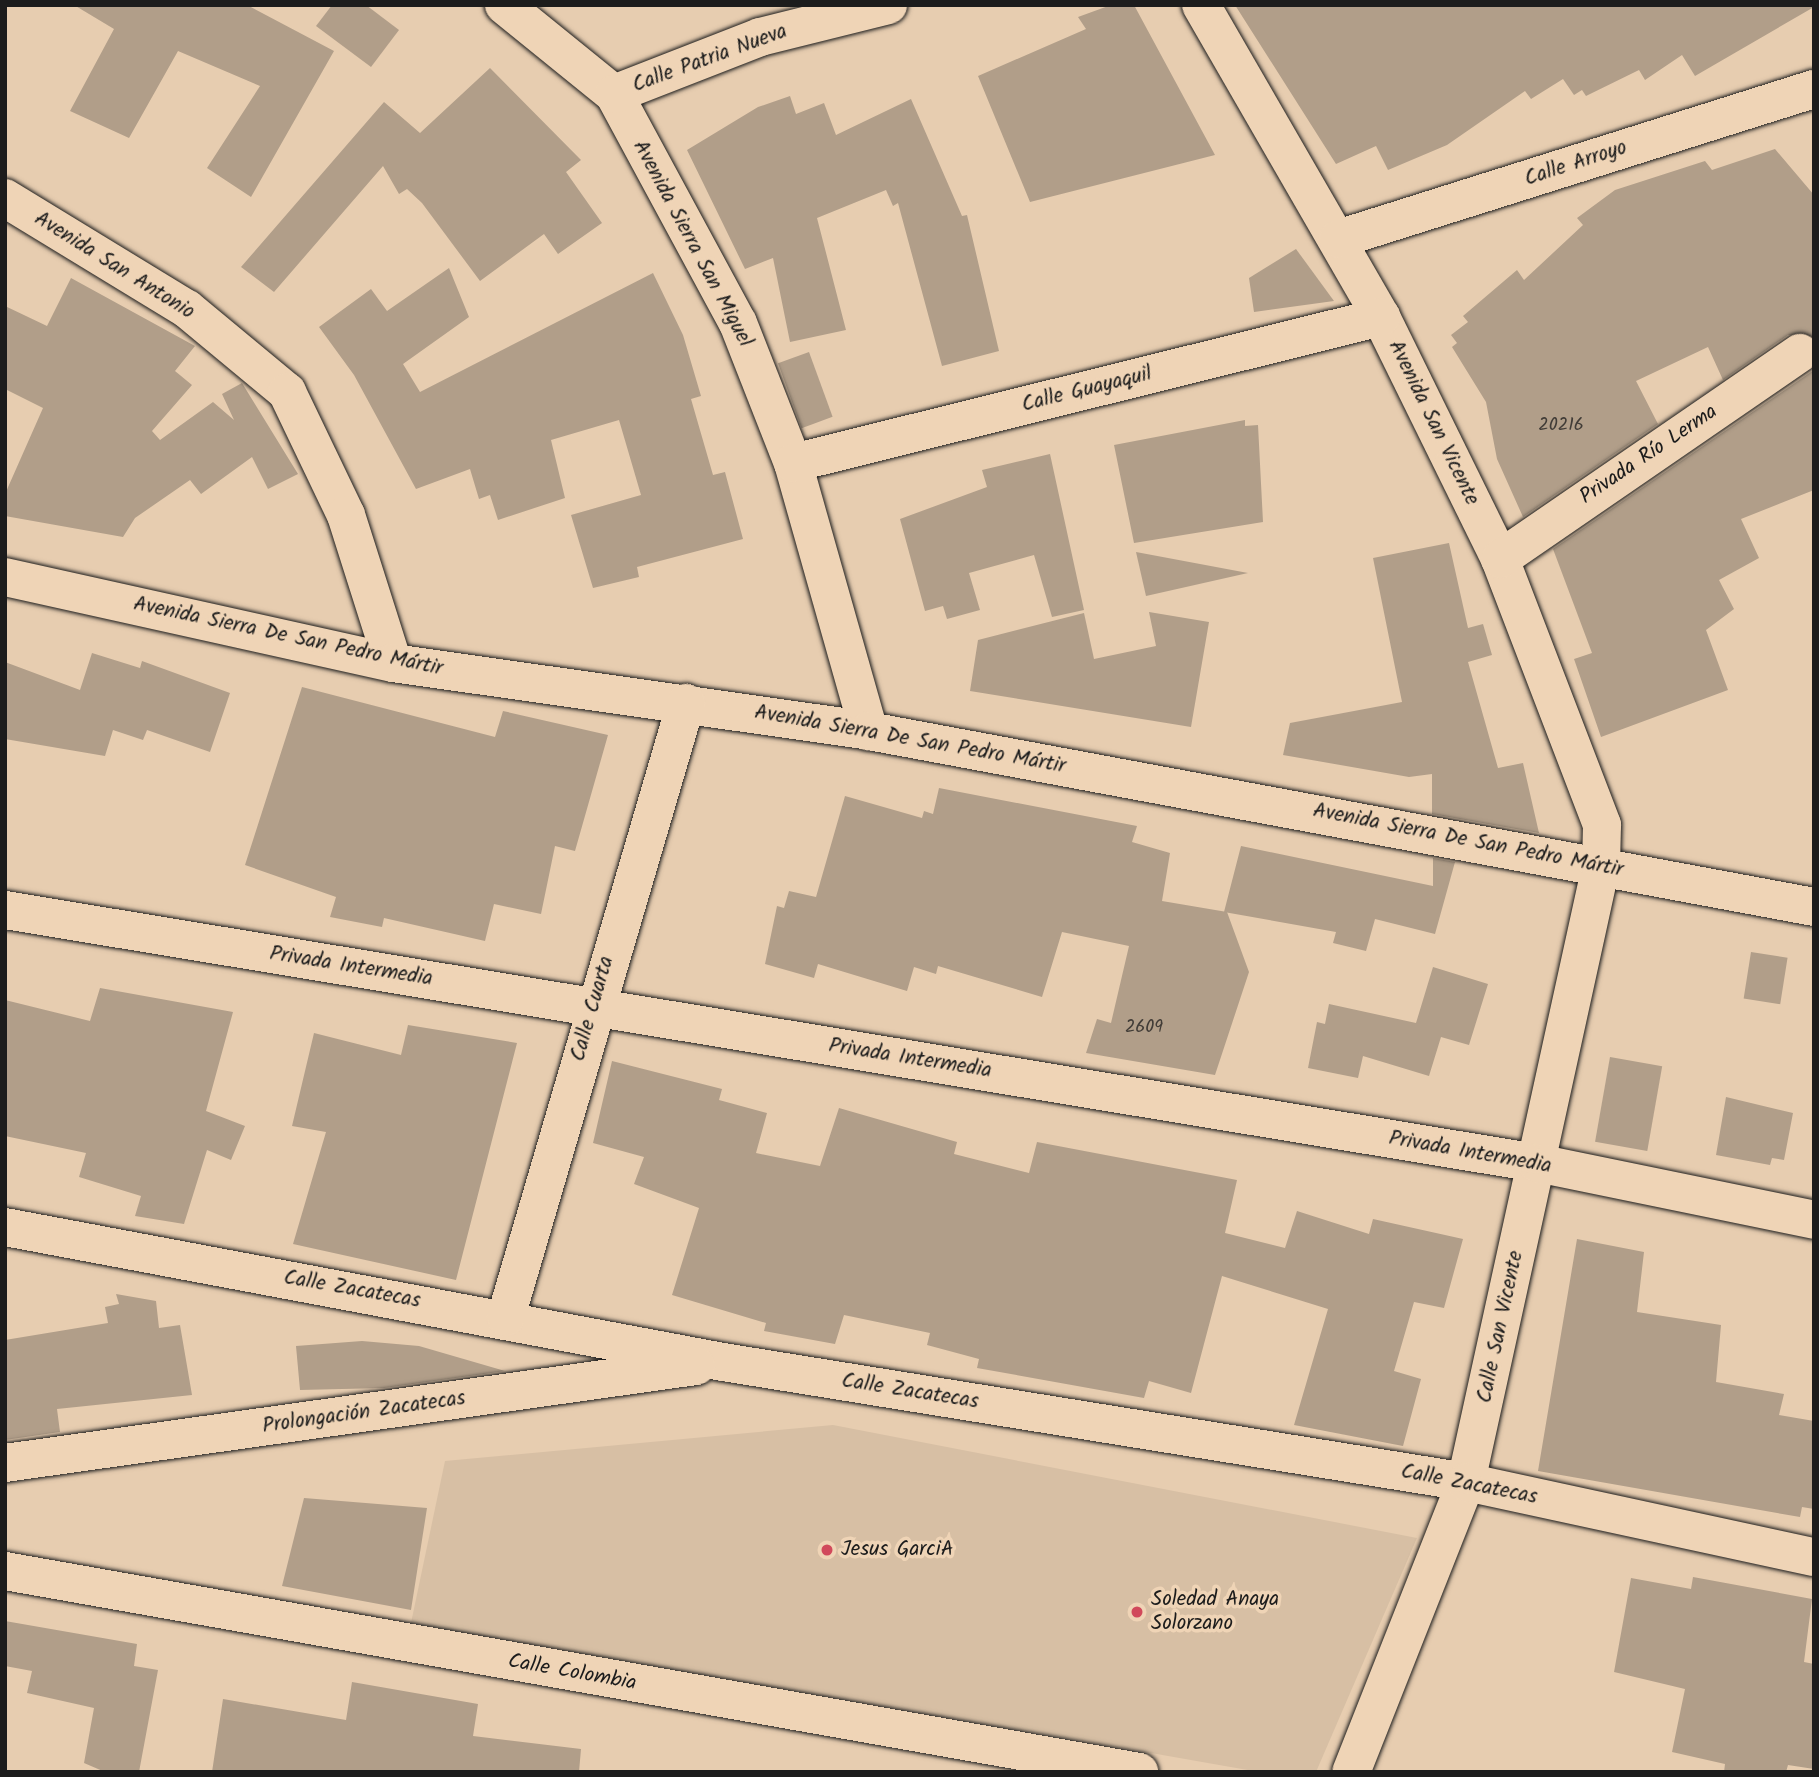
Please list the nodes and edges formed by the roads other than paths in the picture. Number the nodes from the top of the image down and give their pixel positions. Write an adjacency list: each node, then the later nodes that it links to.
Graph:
1 (504, 5): 5 (street, Avenida Sierra San Miguel)
2 (888, 5): 5 (street, Calle Patria Nueva)
3 (1201, 5): 7 (street, Avenida San Vicente)
4 (1814, 89): 7 (street, Calle Arroyo)
5 (614, 94): 10 (street, Avenida Sierra San Miguel)
6 (5, 198): 13 (street, Avenida San Antonio)
7 (1338, 239): 8 (street, Avenida San Vicente)
8 (1381, 317): 10 (street, Calle Guayaquil); 11 (street, Avenida San Vicente)
9 (1800, 353): 11 (street, Privada Río Lerma)
10 (793, 463): 15 (street, Avenida Sierra San Miguel)
11 (1500, 559): 16 (street, Avenida San Vicente)
12 (5, 577): 13 (street, Avenida Sierra De San Pedro Mártir)
13 (393, 663): 14 (street, Avenida Sierra De San Pedro Mártir)
14 (686, 702): 15 (street, Avenida Sierra De San Pedro Mártir); 19 (street, Calle Cuarta)
15 (869, 731): 16 (street, Avenida Sierra De San Pedro Mártir)
16 (1601, 866): 17 (street, Avenida Sierra De San Pedro Mártir); 20 (street, Calle San Vicente)
17 (1814, 907)
18 (5, 910): 19 (street, Privada Intermedia)
19 (593, 1007): 20 (street, Privada Intermedia); 23 (street, Calle Cuarta)
20 (1537, 1163): 21 (street, Privada Intermedia); 26 (street, Calle San Vicente)
21 (1814, 1220)
22 (5, 1227): 23 (street, Calle Zacatecas)
23 (506, 1317): 24 (street, Calle Zacatecas)
24 (723, 1362): 25 (street, Prolongación Zacatecas); 26 (street, Calle Zacatecas)
25 (5, 1463)
26 (1466, 1482): 27 (street, Calle Zacatecas); 31 (street, Calle San Vicente)
27 (1814, 1558)
28 (5, 1571): 29 (street, Calle Colombia)
29 (1001, 1762): 30 (street, Calle Colombia)
30 (1139, 1772)
31 (1351, 1772)

